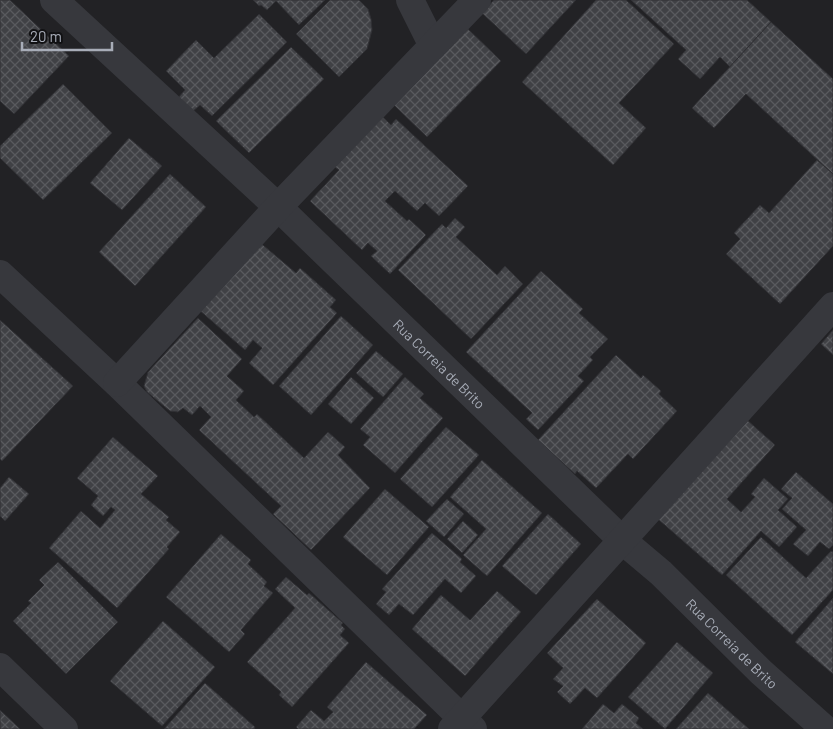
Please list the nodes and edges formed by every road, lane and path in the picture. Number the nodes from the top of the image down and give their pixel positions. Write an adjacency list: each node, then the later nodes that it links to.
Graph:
1 (54, 0): 5 (street, Rua Correia de Brito)
2 (410, 0): 4 (street)
3 (478, 0): 4 (street)
4 (433, 46): 5 (street)
5 (278, 207): 8 (street); 9 (street, Rua Correia de Brito)
6 (0, 274): 8 (street)
7 (833, 306): 9 (street)
8 (118, 383): 11 (street)
9 (623, 541): 11 (street); 13 (street, Rua Correia de Brito)
10 (0, 667): 12 (street)
11 (462, 726)
12 (64, 729)
13 (825, 729)

